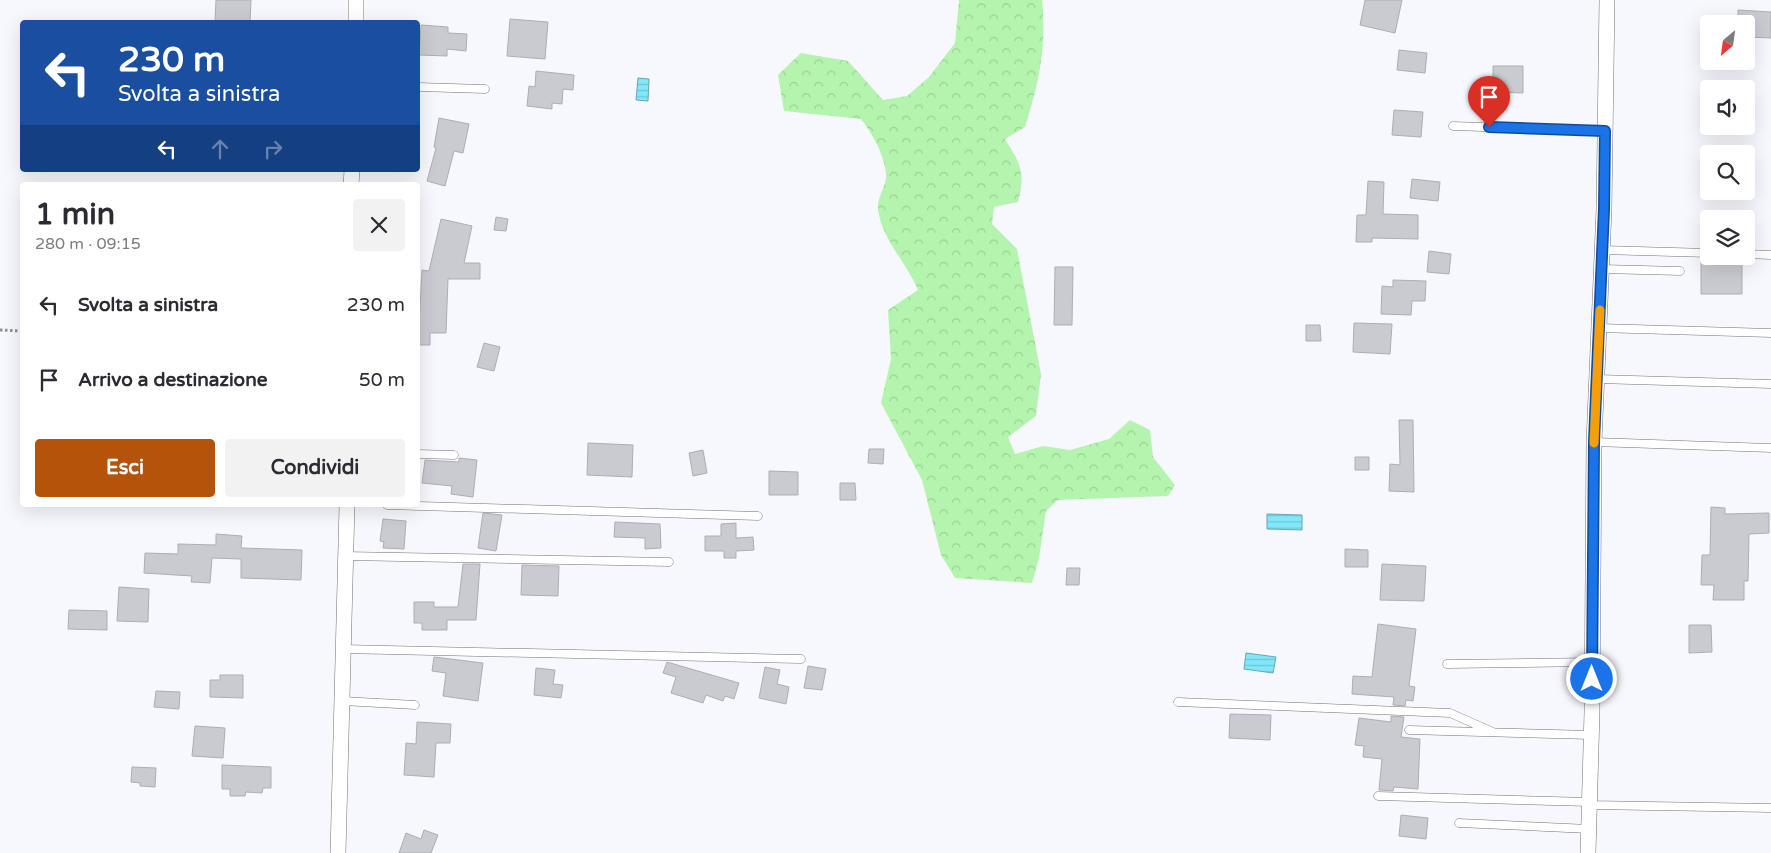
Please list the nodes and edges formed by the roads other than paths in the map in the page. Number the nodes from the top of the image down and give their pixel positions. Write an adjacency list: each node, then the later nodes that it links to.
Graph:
1 (356, 0): 3 (street)
2 (1607, 0): 7 (street)
3 (356, 20)
4 (420, 87): 5 (lane)
5 (485, 89)
6 (1454, 126): 7 (lane)
7 (1605, 131): 8 (street)
8 (1602, 250): 9 (lane); 12 (street)
9 (1700, 253)
10 (1755, 254): 11 (lane)
11 (1771, 255)
12 (1602, 269): 13 (lane); 14 (street)
13 (1680, 271)
14 (1599, 328): 15 (lane); 16 (street)
15 (1771, 333)
16 (1597, 379): 17 (lane); 18 (street)
17 (1771, 384)
18 (1594, 442): 19 (lane); 29 (street)
19 (1771, 448)
20 (420, 454): 21 (lane)
21 (454, 455)
22 (420, 506): 24 (lane)
23 (347, 507): 25 (street)
24 (758, 516)
25 (344, 556): 26 (lane); 27 (street)
26 (669, 562)
27 (343, 649): 28 (lane); 31 (street)
28 (802, 659)
29 (1593, 662): 30 (lane); 36 (street)
30 (1447, 664)
31 (343, 701): 33 (lane); 42 (street)
32 (1178, 702): 35 (lane)
33 (415, 705)
34 (1409, 730): 35 (lane)
35 (1493, 732): 36 (lane)
36 (1592, 735): 38 (street)
37 (1378, 796): 38 (lane)
38 (1590, 804): 39 (lane); 41 (street)
39 (1771, 808)
40 (1459, 823): 41 (lane)
41 (1589, 829): 43 (street)
42 (338, 853)
43 (1588, 853)

